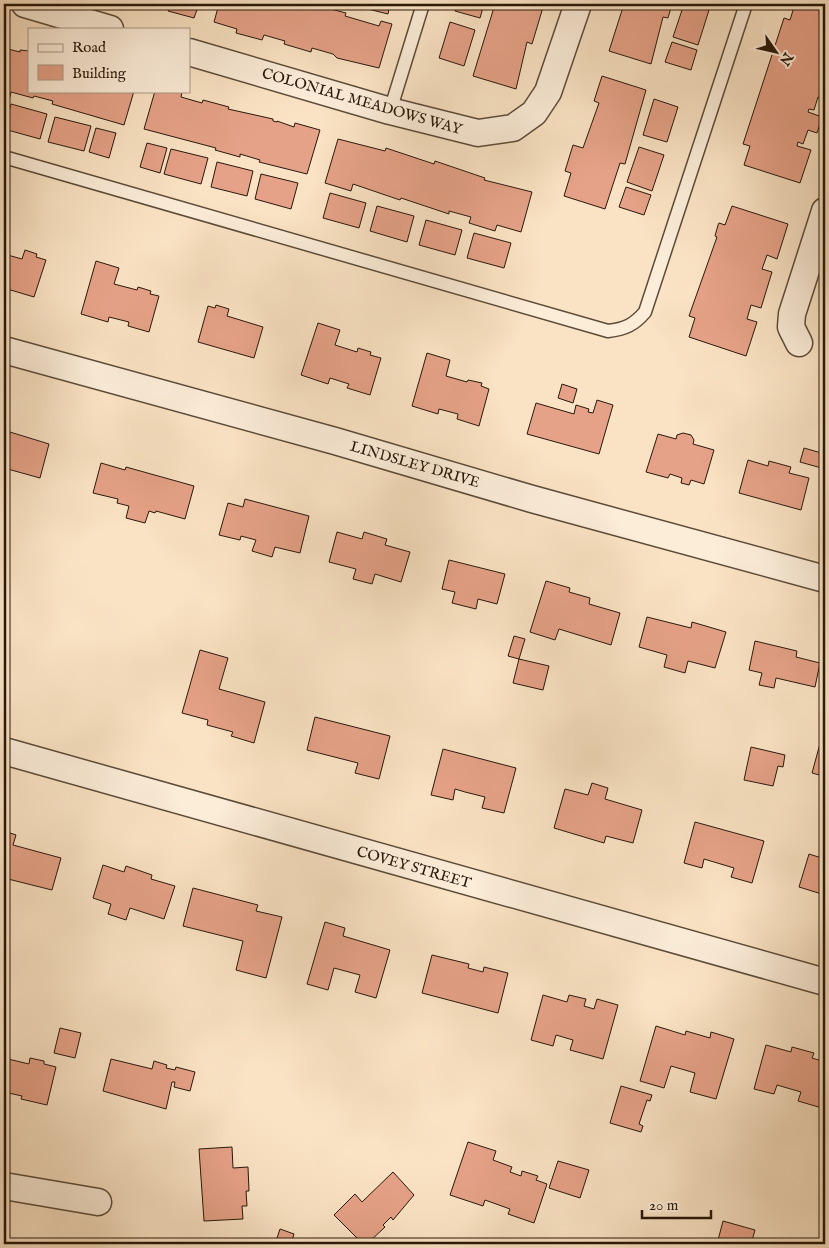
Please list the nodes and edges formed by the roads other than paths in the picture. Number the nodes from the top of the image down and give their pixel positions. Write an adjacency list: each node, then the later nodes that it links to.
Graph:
1 (25, 4): 5 (street)
2 (423, 4): 7 (lane)
3 (578, 4): 7 (street, COLONIAL MEADOWS WAY)
4 (746, 4): 8 (lane)
5 (107, 28)
6 (190, 52): 7 (street, COLONIAL MEADOWS WAY)
7 (390, 112)
8 (4, 157)
9 (825, 211): 10 (street)
10 (799, 343)
11 (4, 350): 12 (street, LINDSLEY DRIVE)
12 (825, 579)
13 (4, 751): 14 (street, COVEY STREET)
14 (825, 982)
15 (4, 1186): 16 (street)
16 (98, 1202)

